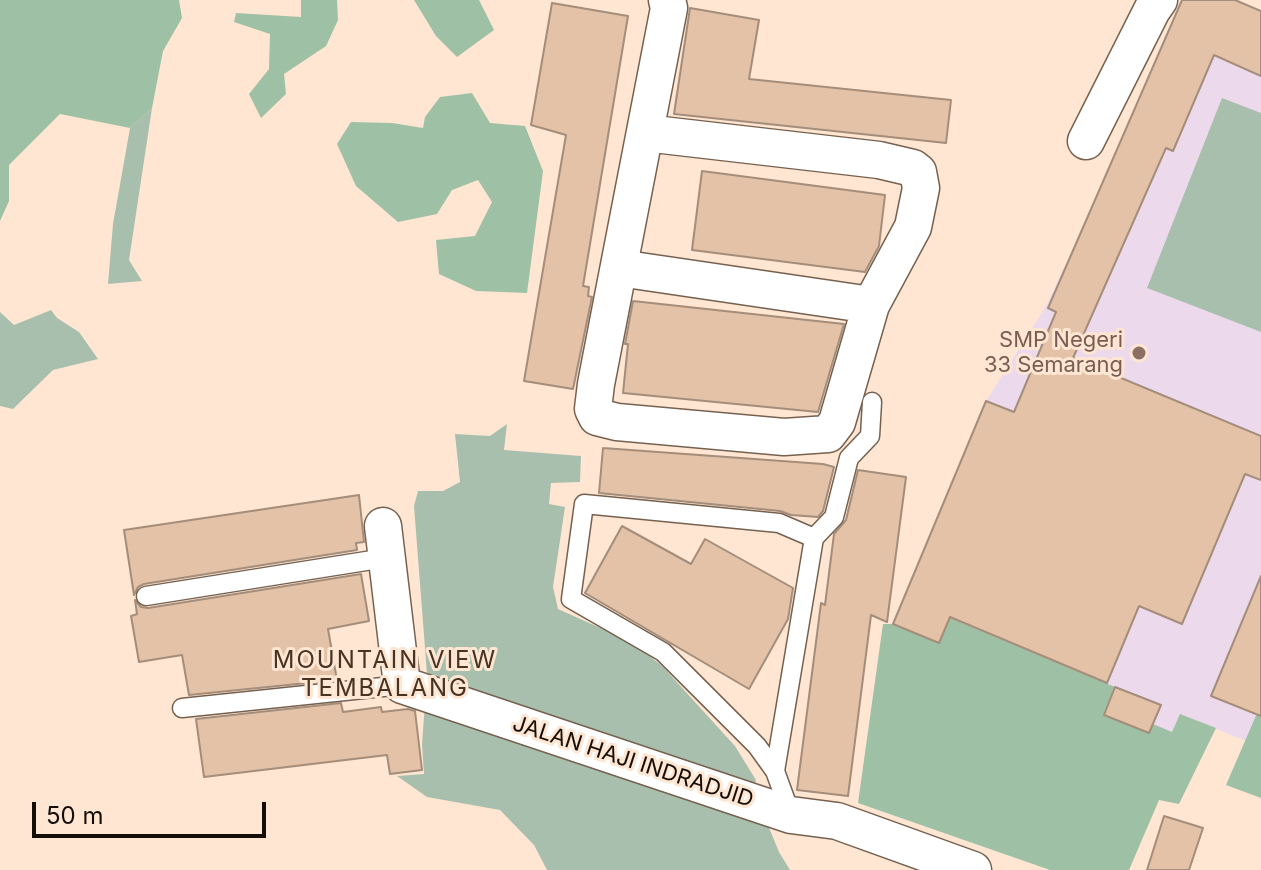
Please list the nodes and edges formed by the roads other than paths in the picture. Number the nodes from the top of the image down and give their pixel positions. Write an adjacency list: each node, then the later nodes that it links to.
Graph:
1 (667, 0): 3 (street)
2 (1159, 0): 4 (street)
3 (645, 133): 5 (street); 6 (street)
4 (1086, 141)
5 (619, 268): 6 (street); 6 (street)
6 (871, 305)
7 (872, 402): 8 (lane)
8 (814, 538): 13 (lane); 13 (lane)
9 (384, 542): 10 (lane); 11 (street)
10 (146, 596)
11 (402, 685): 12 (lane); 14 (street, JALAN HAJI INDRADJID)
12 (182, 708)
13 (775, 771): 14 (lane)
14 (791, 815): 15 (street, JALAN HAJI INDRADJID)
15 (973, 870)

